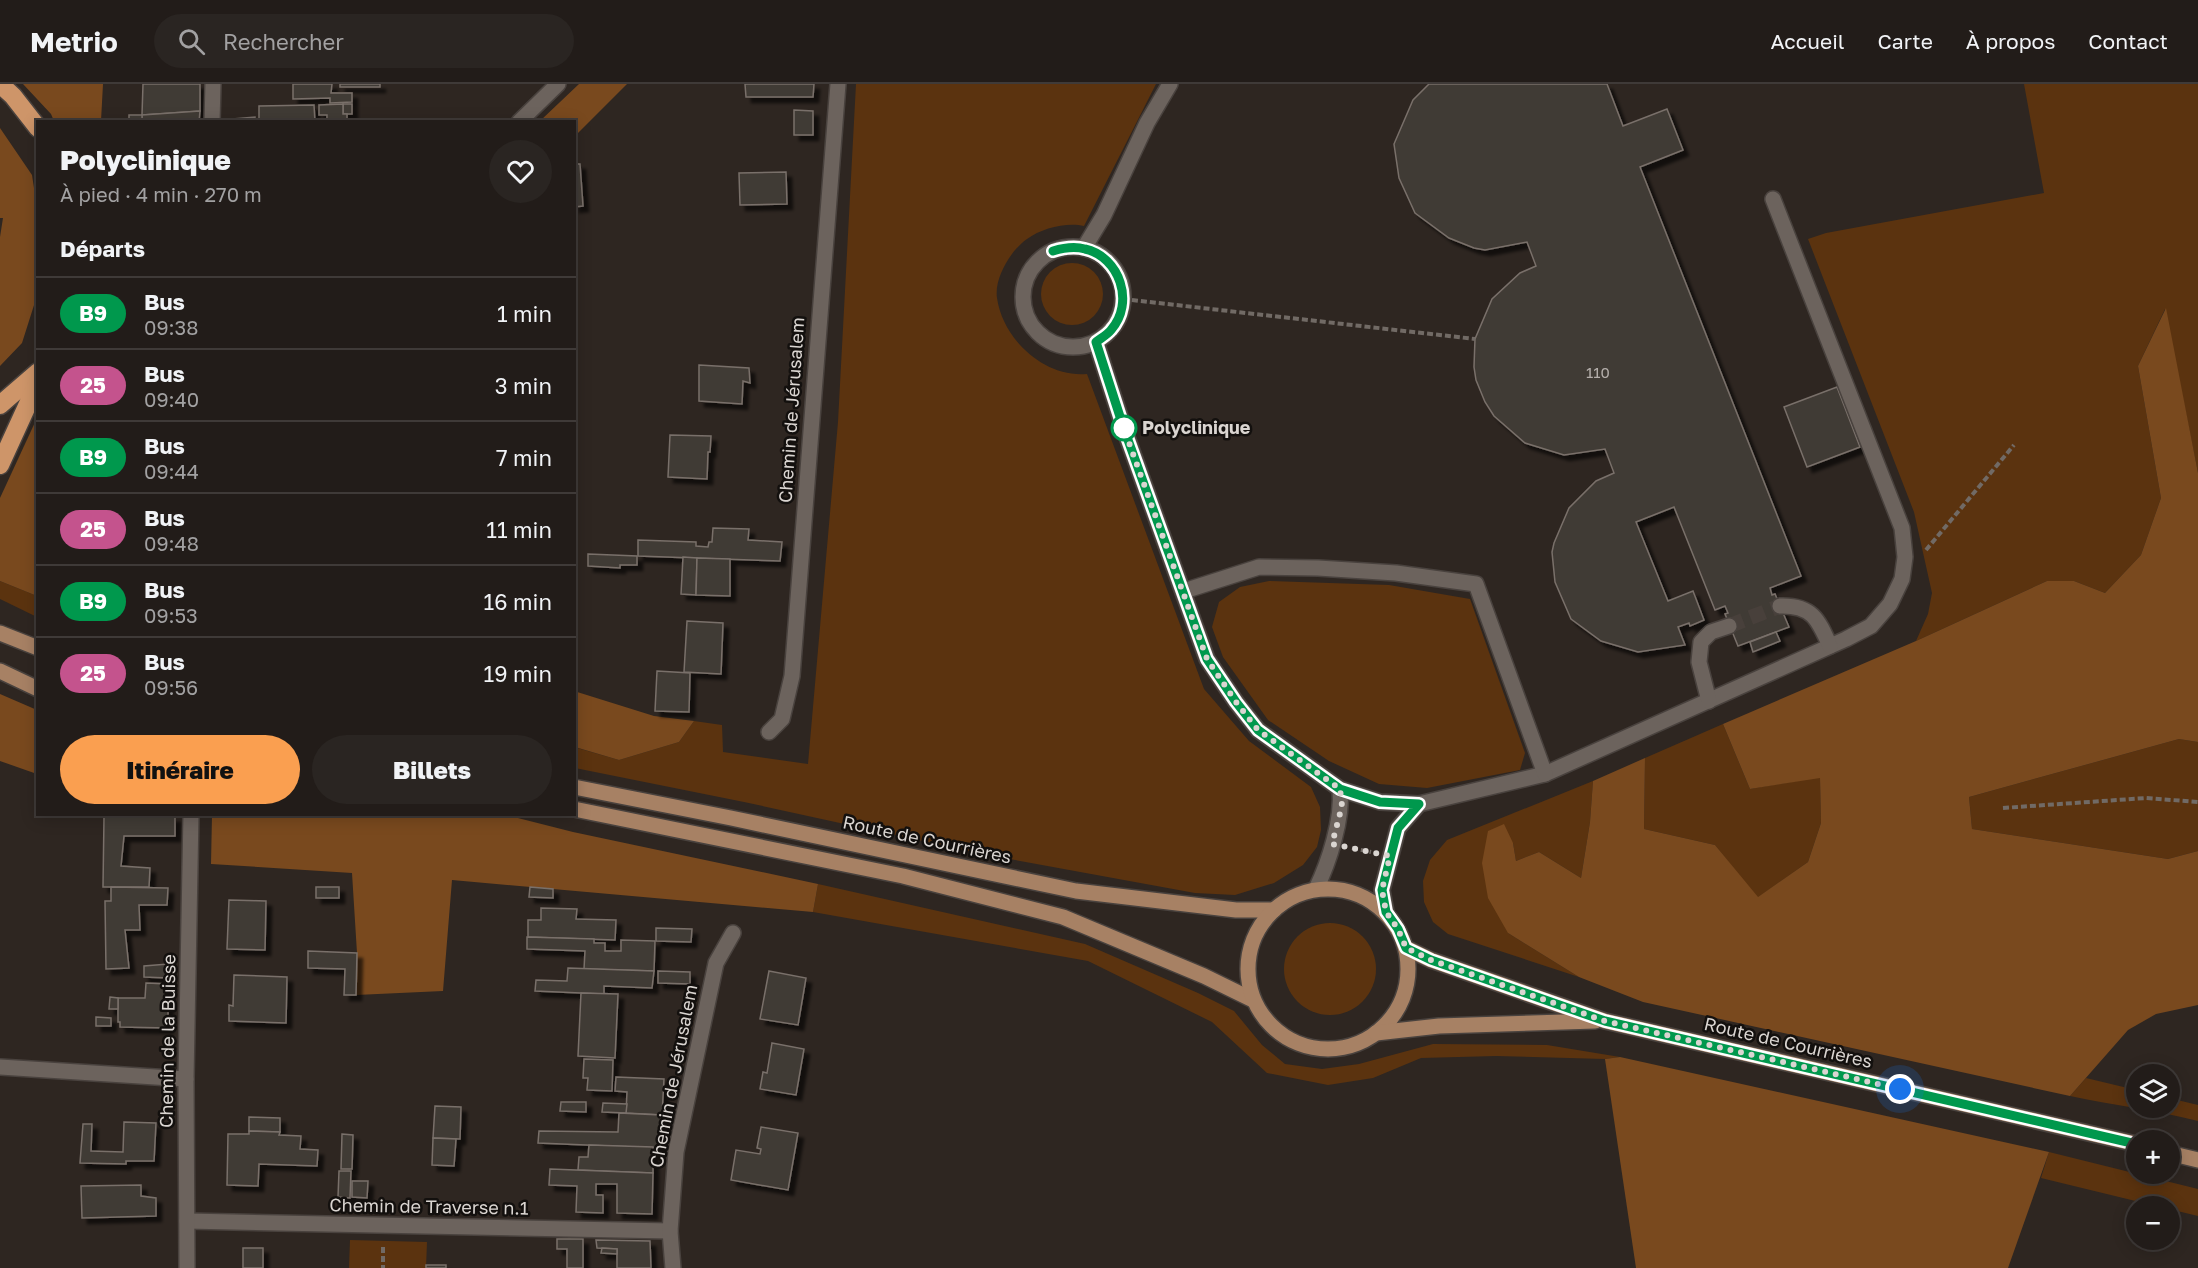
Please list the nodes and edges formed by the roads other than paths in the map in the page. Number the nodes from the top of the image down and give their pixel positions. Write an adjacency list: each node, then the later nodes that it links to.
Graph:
1 (0, 84): 8 (highway)
2 (213, 84): 6 (street)
3 (558, 84): 7 (street)
4 (838, 84): 25 (street, Chemin de Jérusalem)
5 (1170, 84): 10 (street)
6 (212, 120)
7 (521, 120)
8 (36, 125)
9 (1773, 200): 20 (street)
10 (1084, 248): 11 (street); 11 (street)
11 (1096, 342): 16 (street)
12 (36, 374): 14 (highway)
13 (36, 386): 15 (highway)
14 (0, 405)
15 (0, 465)
16 (1184, 591): 26 (street); 28 (street)
17 (1780, 606): 20 (street)
18 (1729, 626): 24 (street)
19 (0, 633): 21 (main road)
20 (1830, 646): 24 (street)
21 (36, 647)
22 (0, 671): 23 (main road)
23 (36, 687)
24 (1709, 700): 26 (street)
25 (769, 732)
26 (1545, 774): 29 (street)
27 (576, 787): 33 (main road, Route de Courrières)
28 (1340, 789): 29 (street); 32 (street)
29 (1419, 804): 34 (street)
30 (576, 809): 37 (main road)
31 (191, 816): 41 (street, Chemin de la Buisse)
32 (1316, 889): 33 (main road); 34 (main road)
33 (1274, 910): 37 (main road)
34 (1386, 912): 36 (main road)
35 (733, 933): 46 (street, Chemin de Jérusalem)
36 (1406, 948): 38 (main road, Route de Courrières); 39 (main road)
37 (1253, 1000): 39 (main road)
38 (1605, 1021): 39 (main road, Route de Courrières); 42 (main road, Route de Courrières)
39 (1376, 1033)
40 (0, 1067): 41 (street)
41 (186, 1079): 45 (street, Chemin de la Buisse)
42 (2126, 1142)
43 (2180, 1156): 44 (main road)
44 (2198, 1160)
45 (187, 1221): 46 (street, Chemin de Traverse n.1); 47 (street, Chemin de la Buisse)
46 (670, 1231): 48 (street, Chemin de Jérusalem)
47 (187, 1268)
48 (673, 1268)

